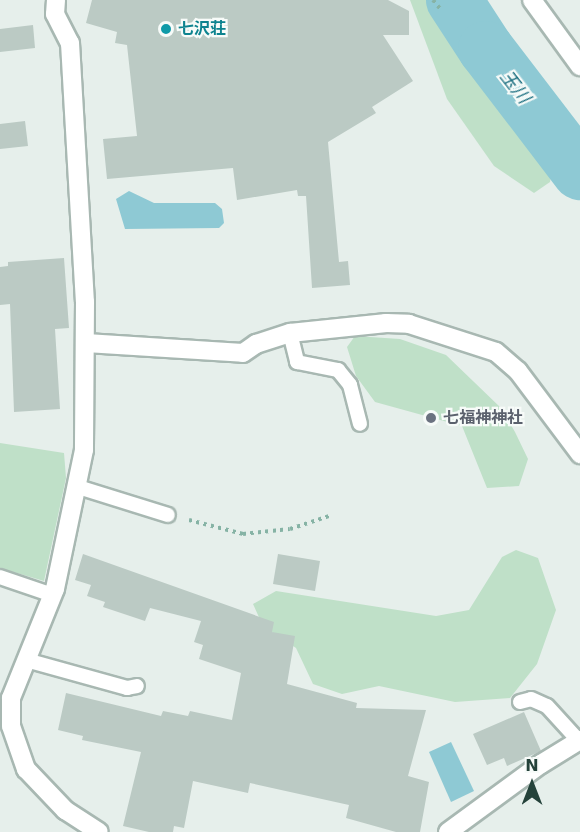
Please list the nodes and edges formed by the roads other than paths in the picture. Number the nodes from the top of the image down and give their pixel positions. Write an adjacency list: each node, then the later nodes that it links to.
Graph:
1 (56, 0): 5 (street)
2 (532, 0): 3 (street)
3 (580, 66)
4 (290, 333): 5 (street); 6 (lane); 7 (street)
5 (86, 343): 8 (street)
6 (360, 424)
7 (580, 454)
8 (78, 487): 9 (lane); 11 (street)
9 (168, 514)
10 (0, 577): 11 (lane)
11 (52, 595): 12 (street)
12 (26, 660): 13 (lane); 16 (street)
13 (137, 686)
14 (520, 702): 15 (lane)
15 (580, 740): 17 (street)
16 (99, 832)
17 (448, 832)

